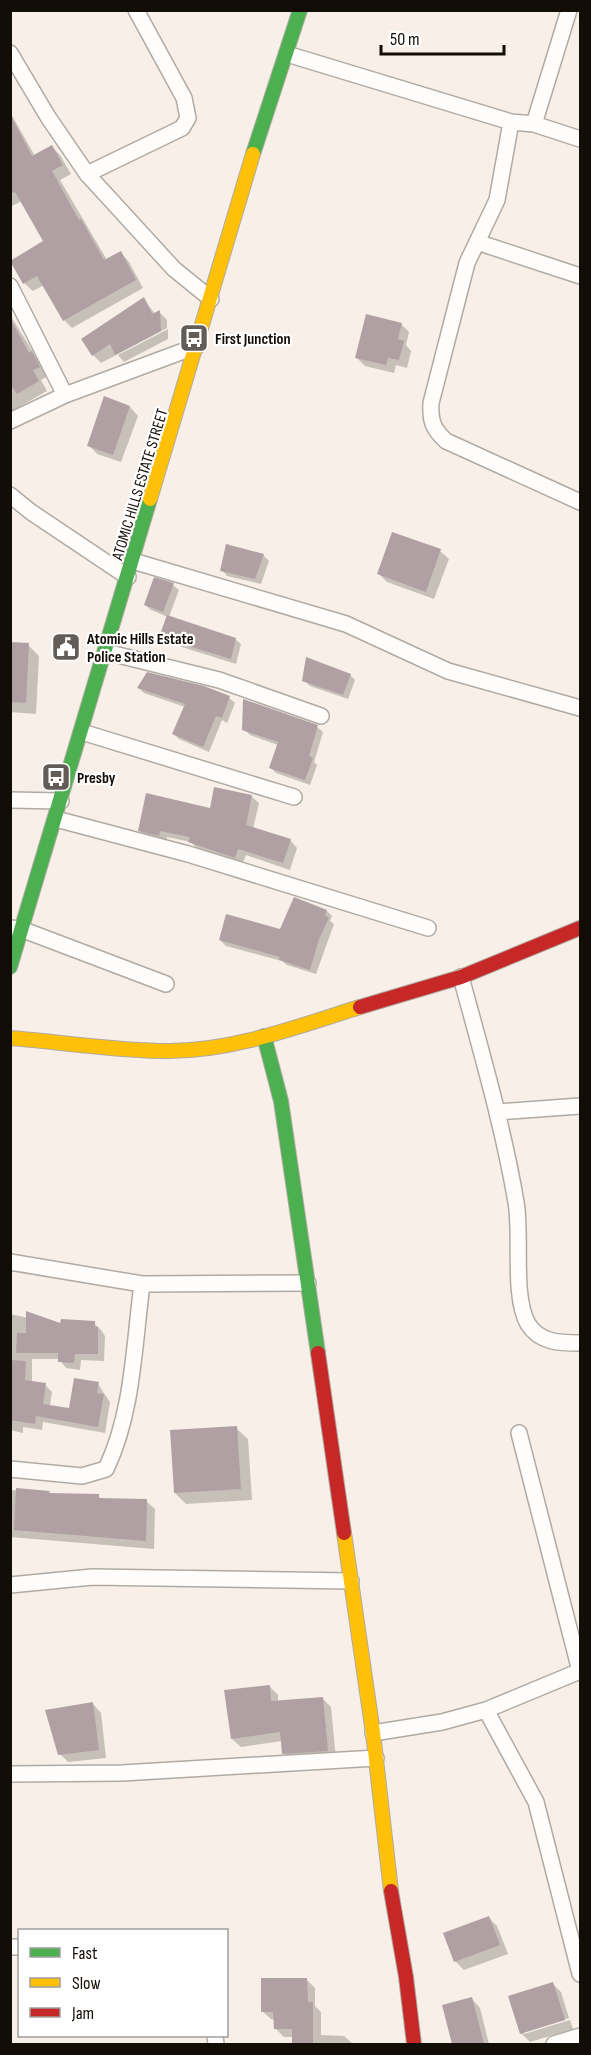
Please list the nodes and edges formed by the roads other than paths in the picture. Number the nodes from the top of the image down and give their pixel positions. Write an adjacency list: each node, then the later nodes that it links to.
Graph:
1 (136, 10): 9 (street)
2 (300, 10): 5 (street, ATOMIC HILLS ESTATE STREET)
3 (569, 10): 7 (street)
4 (10, 53): 9 (street)
5 (287, 54): 6 (street); 13 (street, ATOMIC HILLS ESTATE STREET)
6 (511, 122): 7 (street); 10 (street)
7 (534, 124): 8 (street)
8 (580, 139)
9 (87, 174): 13 (street)
10 (477, 242): 11 (street); 18 (street)
11 (580, 276)
12 (10, 286): 15 (street)
13 (211, 298): 14 (street, ATOMIC HILLS ESTATE STREET)
14 (197, 346): 15 (street); 19 (street, ATOMIC HILLS ESTATE STREET)
15 (65, 395): 16 (street)
16 (10, 421)
17 (10, 495): 20 (street)
18 (580, 502)
19 (133, 561): 20 (street, ATOMIC HILLS ESTATE STREET); 22 (street)
20 (128, 578): 21 (street, ATOMIC HILLS ESTATE STREET)
21 (106, 652): 23 (street); 24 (street, ATOMIC HILLS ESTATE STREET)
22 (580, 708)
23 (321, 716)
24 (82, 732): 25 (street); 27 (street, ATOMIC HILLS ESTATE STREET)
25 (294, 797)
26 (10, 800): 27 (street)
27 (61, 801): 28 (street, ATOMIC HILLS ESTATE STREET)
28 (56, 819): 29 (street); 31 (street, ATOMIC HILLS ESTATE STREET)
29 (428, 928)
30 (580, 928): 33 (street)
31 (16, 929): 32 (street, ATOMIC HILLS ESTATE STREET); 34 (street)
32 (10, 967)
33 (461, 977): 35 (street); 38 (street)
34 (166, 984)
35 (264, 1036): 36 (street); 40 (street)
36 (10, 1038)
37 (580, 1106): 38 (street)
38 (497, 1112): 42 (street)
39 (10, 1262): 41 (street)
40 (309, 1283): 41 (street); 45 (street)
41 (142, 1284): 44 (street)
42 (580, 1343)
43 (519, 1433): 47 (street)
44 (10, 1469)
45 (351, 1581): 46 (street); 49 (street)
46 (10, 1585)
47 (580, 1671): 48 (street)
48 (486, 1710): 49 (street); 52 (street)
49 (373, 1733): 50 (street)
50 (376, 1758): 51 (street); 54 (street)
51 (10, 1774)
52 (580, 1974)
53 (580, 2036): 55 (street)
54 (414, 2044)
55 (554, 2044)

